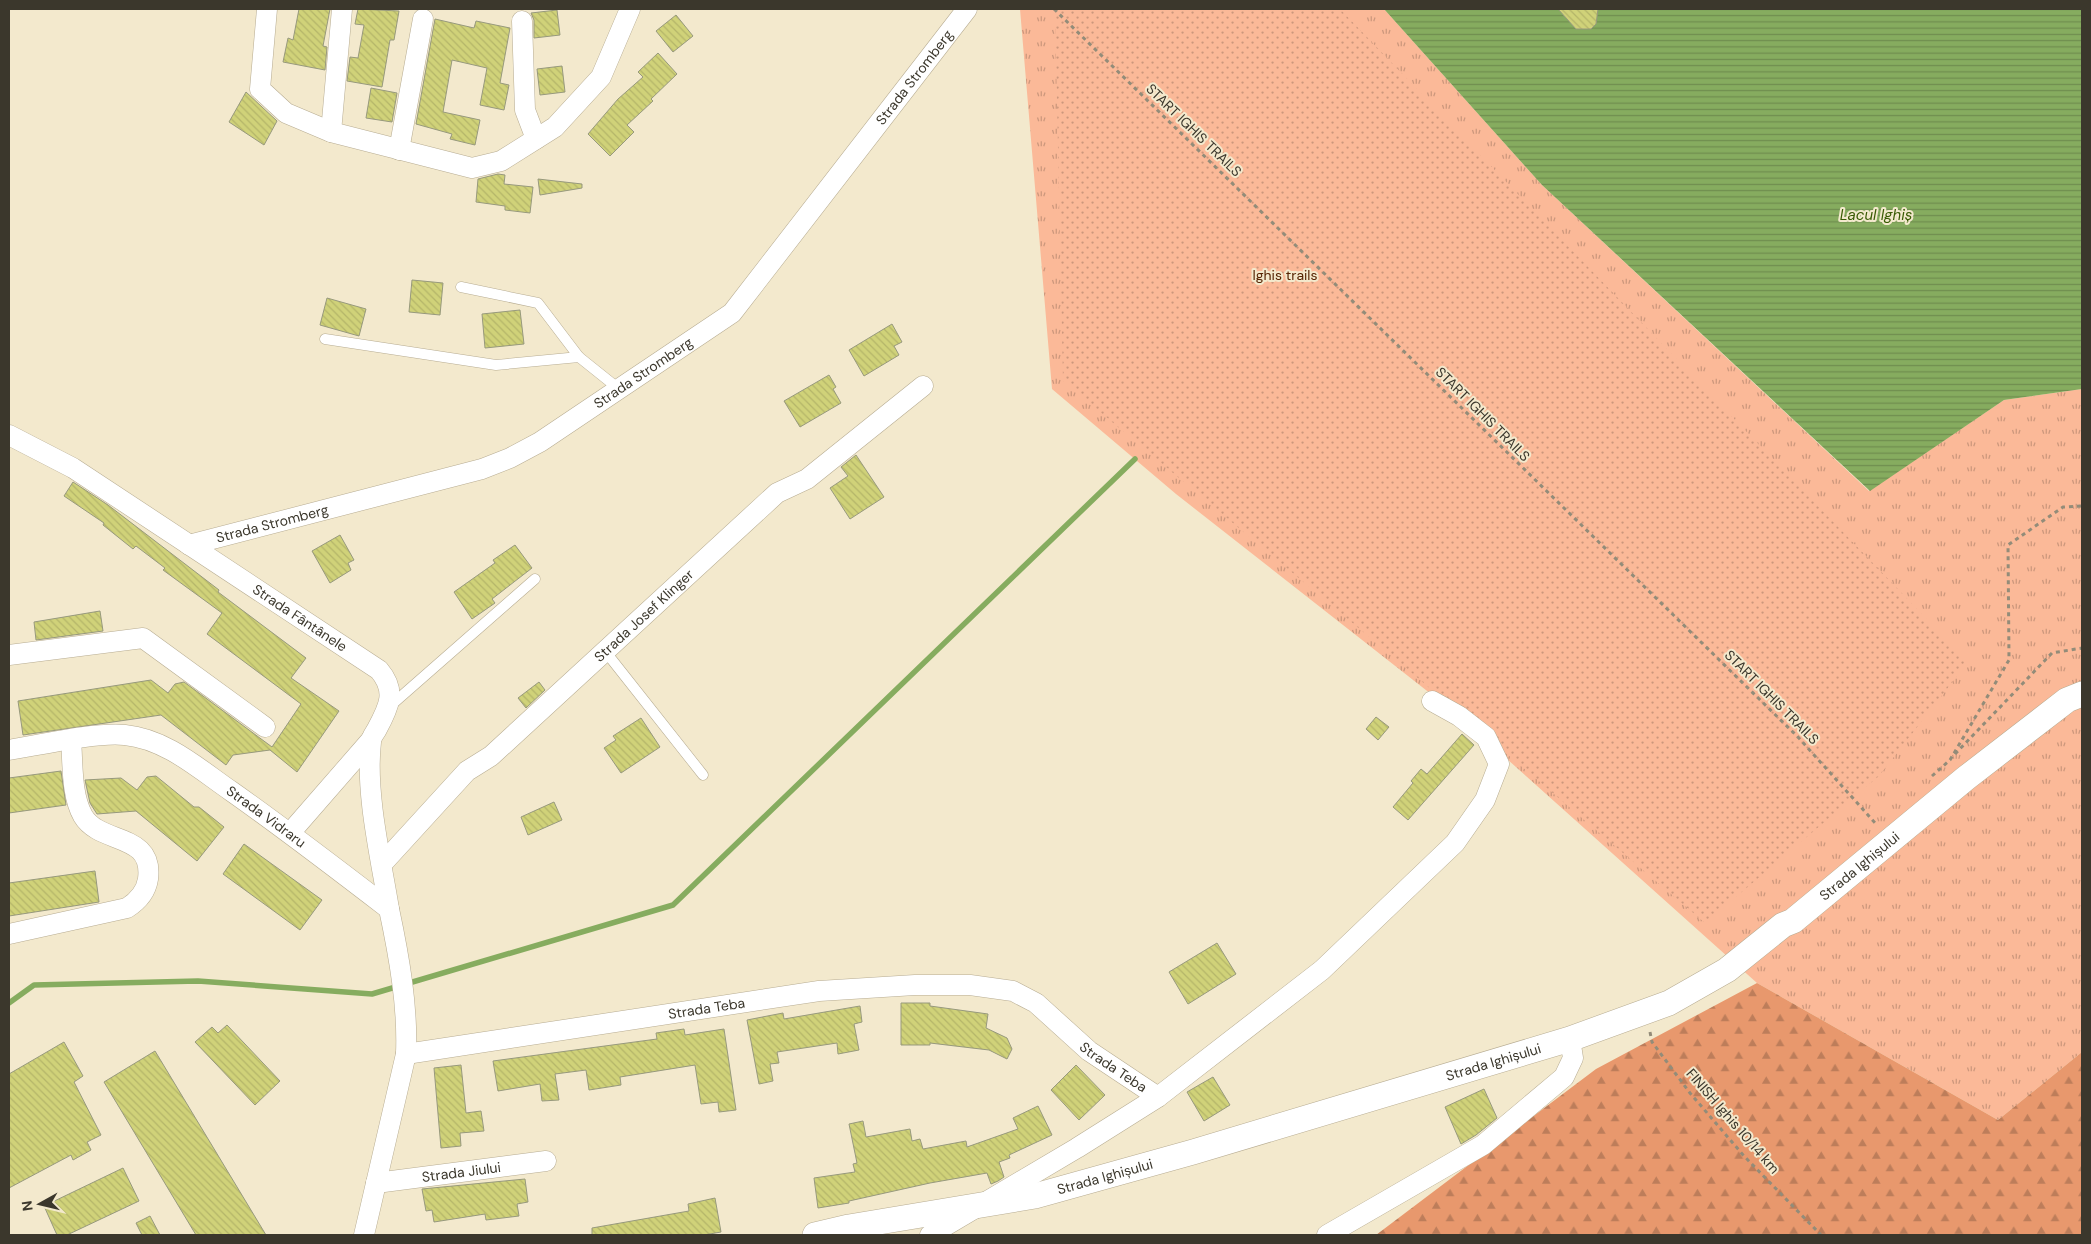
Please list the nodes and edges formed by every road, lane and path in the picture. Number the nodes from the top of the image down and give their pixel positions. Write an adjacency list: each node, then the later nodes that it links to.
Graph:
1 (268, 9): 8 (street)
2 (342, 9): 8 (street)
3 (630, 9): 9 (street)
4 (967, 9): 15 (street, Strada Stromberg)
5 (1054, 9): 34 (path, START IGHIS TRAILS)
6 (423, 19): 10 (street)
7 (522, 21): 9 (street)
8 (331, 132): 10 (street)
9 (536, 139): 10 (street)
10 (399, 150)
11 (461, 287): 13 (lane)
12 (325, 339): 13 (lane)
13 (579, 357): 15 (lane)
14 (923, 386): 21 (street, Strada Josef Klinger)
15 (620, 389): 18 (street, Strada Stromberg)
16 (9, 435): 18 (street, Strada Fântânele)
17 (2082, 506): 30 (path)
18 (189, 545): 25 (street, Strada Fântânele)
19 (535, 579): 25 (lane)
20 (2082, 648): 30 (path)
21 (605, 651): 31 (lane); 35 (street, Strada Josef Klinger)
22 (9, 655): 26 (street)
23 (2082, 694): 34 (street, Strada Ighișului)
24 (1432, 701): 41 (street)
25 (388, 708): 28 (street, Strada Fântânele)
26 (265, 727)
27 (71, 740): 29 (street, Strada Vidraru); 33 (street, Strada Vidraru); 37 (street)
28 (371, 740): 33 (street); 35 (street, Strada Fântânele)
29 (9, 750)
30 (1950, 760): 32 (path)
31 (703, 775)
32 (1928, 780)
33 (290, 832): 36 (street, Strada Vidraru)
34 (1891, 840): 38 (street, Strada Ighișului)
35 (382, 864): 36 (street, Strada Fântânele)
36 (389, 909): 40 (street)
37 (9, 934)
38 (1644, 1012): 39 (street, Strada Ighișului); 49 (path, FINISH Ighis 10/14 km)
39 (1570, 1039): 44 (street, Strada Ighișului); 48 (street)
40 (407, 1045): 41 (street, Strada Teba); 43 (street)
41 (1158, 1097): 44 (street)
42 (546, 1160): 43 (street, Strada Jiului)
43 (376, 1184): 45 (street)
44 (982, 1203): 46 (street, Strada Ighișului); 47 (street)
45 (364, 1235)
46 (815, 1235)
47 (930, 1235)
48 (1327, 1235)
49 (1821, 1235)

